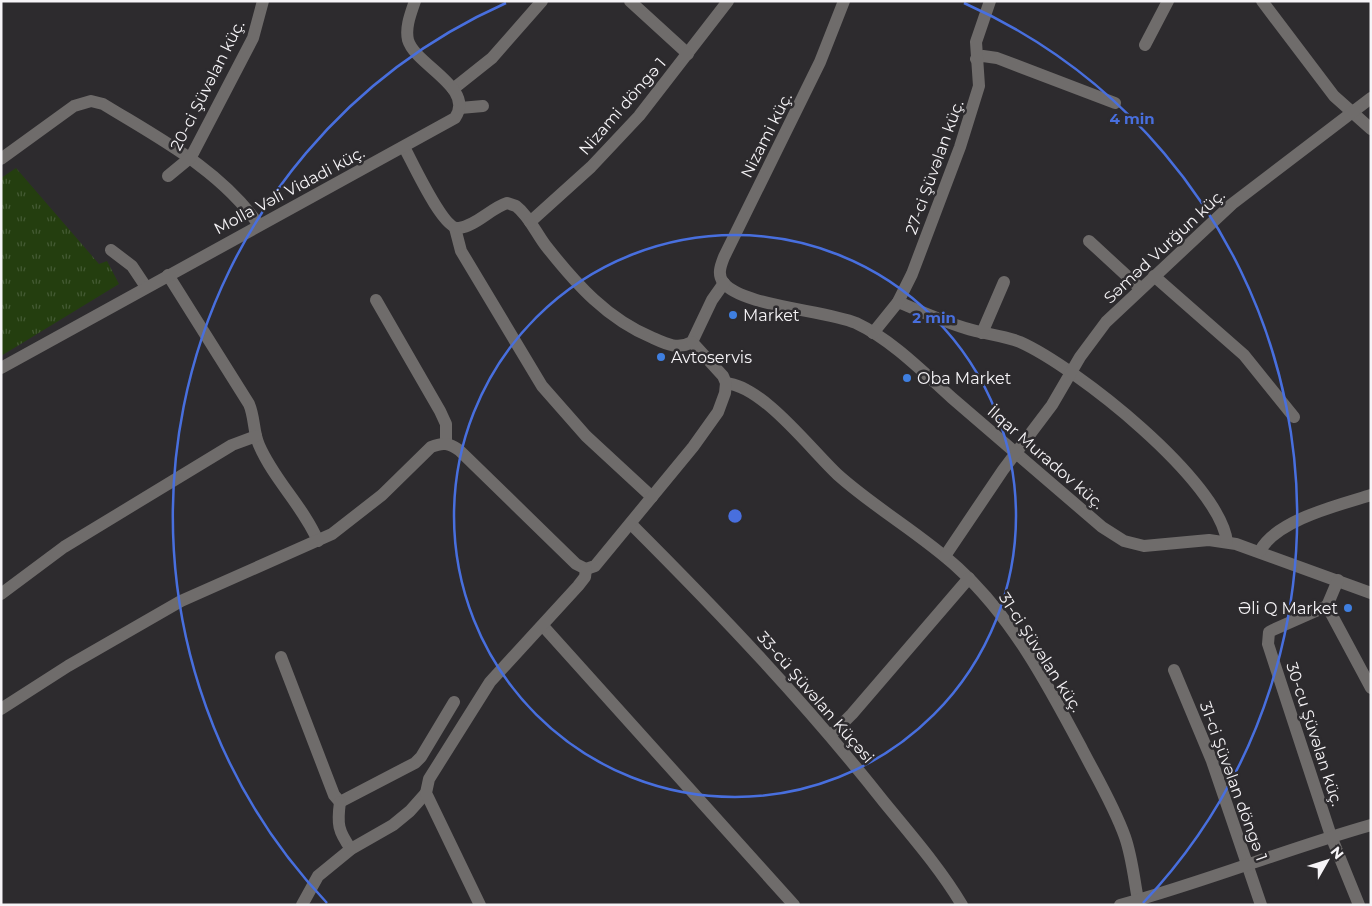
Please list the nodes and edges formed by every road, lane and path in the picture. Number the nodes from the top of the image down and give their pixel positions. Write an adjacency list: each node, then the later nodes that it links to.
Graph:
1 (263, 1): 21 (street, 20-ci Şüvəlan küç.)
2 (415, 1): 13 (street)
3 (542, 1): 13 (street)
4 (630, 1): 11 (street)
5 (728, 1): 11 (street, Nizami döngə 1)
6 (844, 1): 32 (street, Nizami küç.)
7 (990, 1): 12 (street, 27-ci Şüvəlan küç.)
8 (1168, 1): 10 (street)
9 (1262, 1): 18 (street)
10 (1144, 45)
11 (688, 54): 24 (street, Nizami döngə 1)
12 (976, 59): 15 (street); 36 (street, 27-ci Şüvəlan küç.)
13 (453, 89): 17 (street)
14 (1371, 98): 18 (street, Səməd Vurğun küç.)
15 (1115, 103)
16 (483, 106): 17 (street)
17 (460, 108): 20 (street, Molla Vəli Vidadi küç.)
18 (1350, 112): 19 (street); 30 (street, Səməd Vurğun küç.)
19 (1371, 130)
20 (404, 147): 25 (street, Molla Vəli Vidadi küç.); 26 (street)
21 (192, 157): 22 (street); 23 (street, 20-ci Şüvəlan küç.); 25 (street)
22 (1, 159)
23 (168, 176)
24 (530, 222): 26 (street); 39 (street)
25 (259, 225): 29 (street, Molla Vəli Vidadi küç.)
26 (455, 228): 48 (street)
27 (1088, 242): 34 (street)
28 (111, 250): 33 (street)
29 (168, 275): 33 (street, Molla Vəli Vidadi küç.); 44 (street)
30 (1154, 276): 34 (street, Səməd Vurğun küç.); 43 (street)
31 (1004, 282): 38 (street)
32 (724, 283): 37 (street, İlqar Muradov küç.); 39 (street)
33 (146, 287): 40 (street, Molla Vəli Vidadi küç.)
34 (1140, 288): 41 (street, Səməd Vurğun küç.)
35 (376, 300): 45 (street)
36 (898, 302): 37 (street, 27-ci Şüvəlan küç.); 38 (street)
37 (874, 333): 46 (street, İlqar Muradov küç.)
38 (982, 333): 41 (street)
39 (692, 342): 42 (street)
40 (1, 368)
41 (1070, 373): 46 (street, Səməd Vurğun küç.); 51 (street)
42 (726, 383): 48 (street); 53 (street, 31-ci Şüvəlan küç.)
43 (1294, 417)
44 (256, 436): 50 (street); 58 (street)
45 (446, 443): 50 (street); 54 (street)
46 (1015, 452): 51 (street, İlqar Muradov küç.); 53 (street, Səməd Vurğun küç.)
47 (1371, 495): 52 (street)
48 (652, 497): 49 (street)
49 (631, 524): 54 (street); 66 (street, 33-cü Şüvəlan Küçəsi)
50 (318, 541): 65 (street)
51 (1227, 542): 52 (street, İlqar Muradov küç.)
52 (1260, 551): 56 (street, İlqar Muradov küç.)
53 (945, 556): 55 (street, 31-ci Şüvəlan küç.)
54 (586, 569): 60 (street)
55 (969, 578): 66 (street); 73 (street, 31-ci Şüvəlan küç.)
56 (1338, 580): 57 (street, İlqar Muradov küç.); 59 (street)
57 (1371, 593)
58 (1, 594)
59 (1327, 606): 63 (street); 70 (street, 30-cu Şüvəlan küç.)
60 (542, 626): 67 (street); 76 (street)
61 (281, 657): 68 (street)
62 (1174, 670): 72 (street, 31-ci Şüvəlan döngə 1)
63 (1371, 688)
64 (454, 702): 68 (street)
65 (2, 708)
66 (831, 736): 77 (street, 33-cü Şüvəlan Küçəsi)
67 (426, 793): 71 (street); 75 (street)
68 (340, 802): 71 (street)
69 (1371, 825): 70 (street)
70 (1332, 836): 72 (street); 80 (street, 30-cu Şüvəlan küç.)
71 (351, 850): 74 (street)
72 (1247, 867): 73 (street); 79 (street, 31-ci Şüvəlan döngə 1)
73 (1138, 900): 78 (street)
74 (302, 905)
75 (480, 905)
76 (794, 905)
77 (962, 905)
78 (1120, 905)
79 (1261, 905)
80 (1359, 905)

